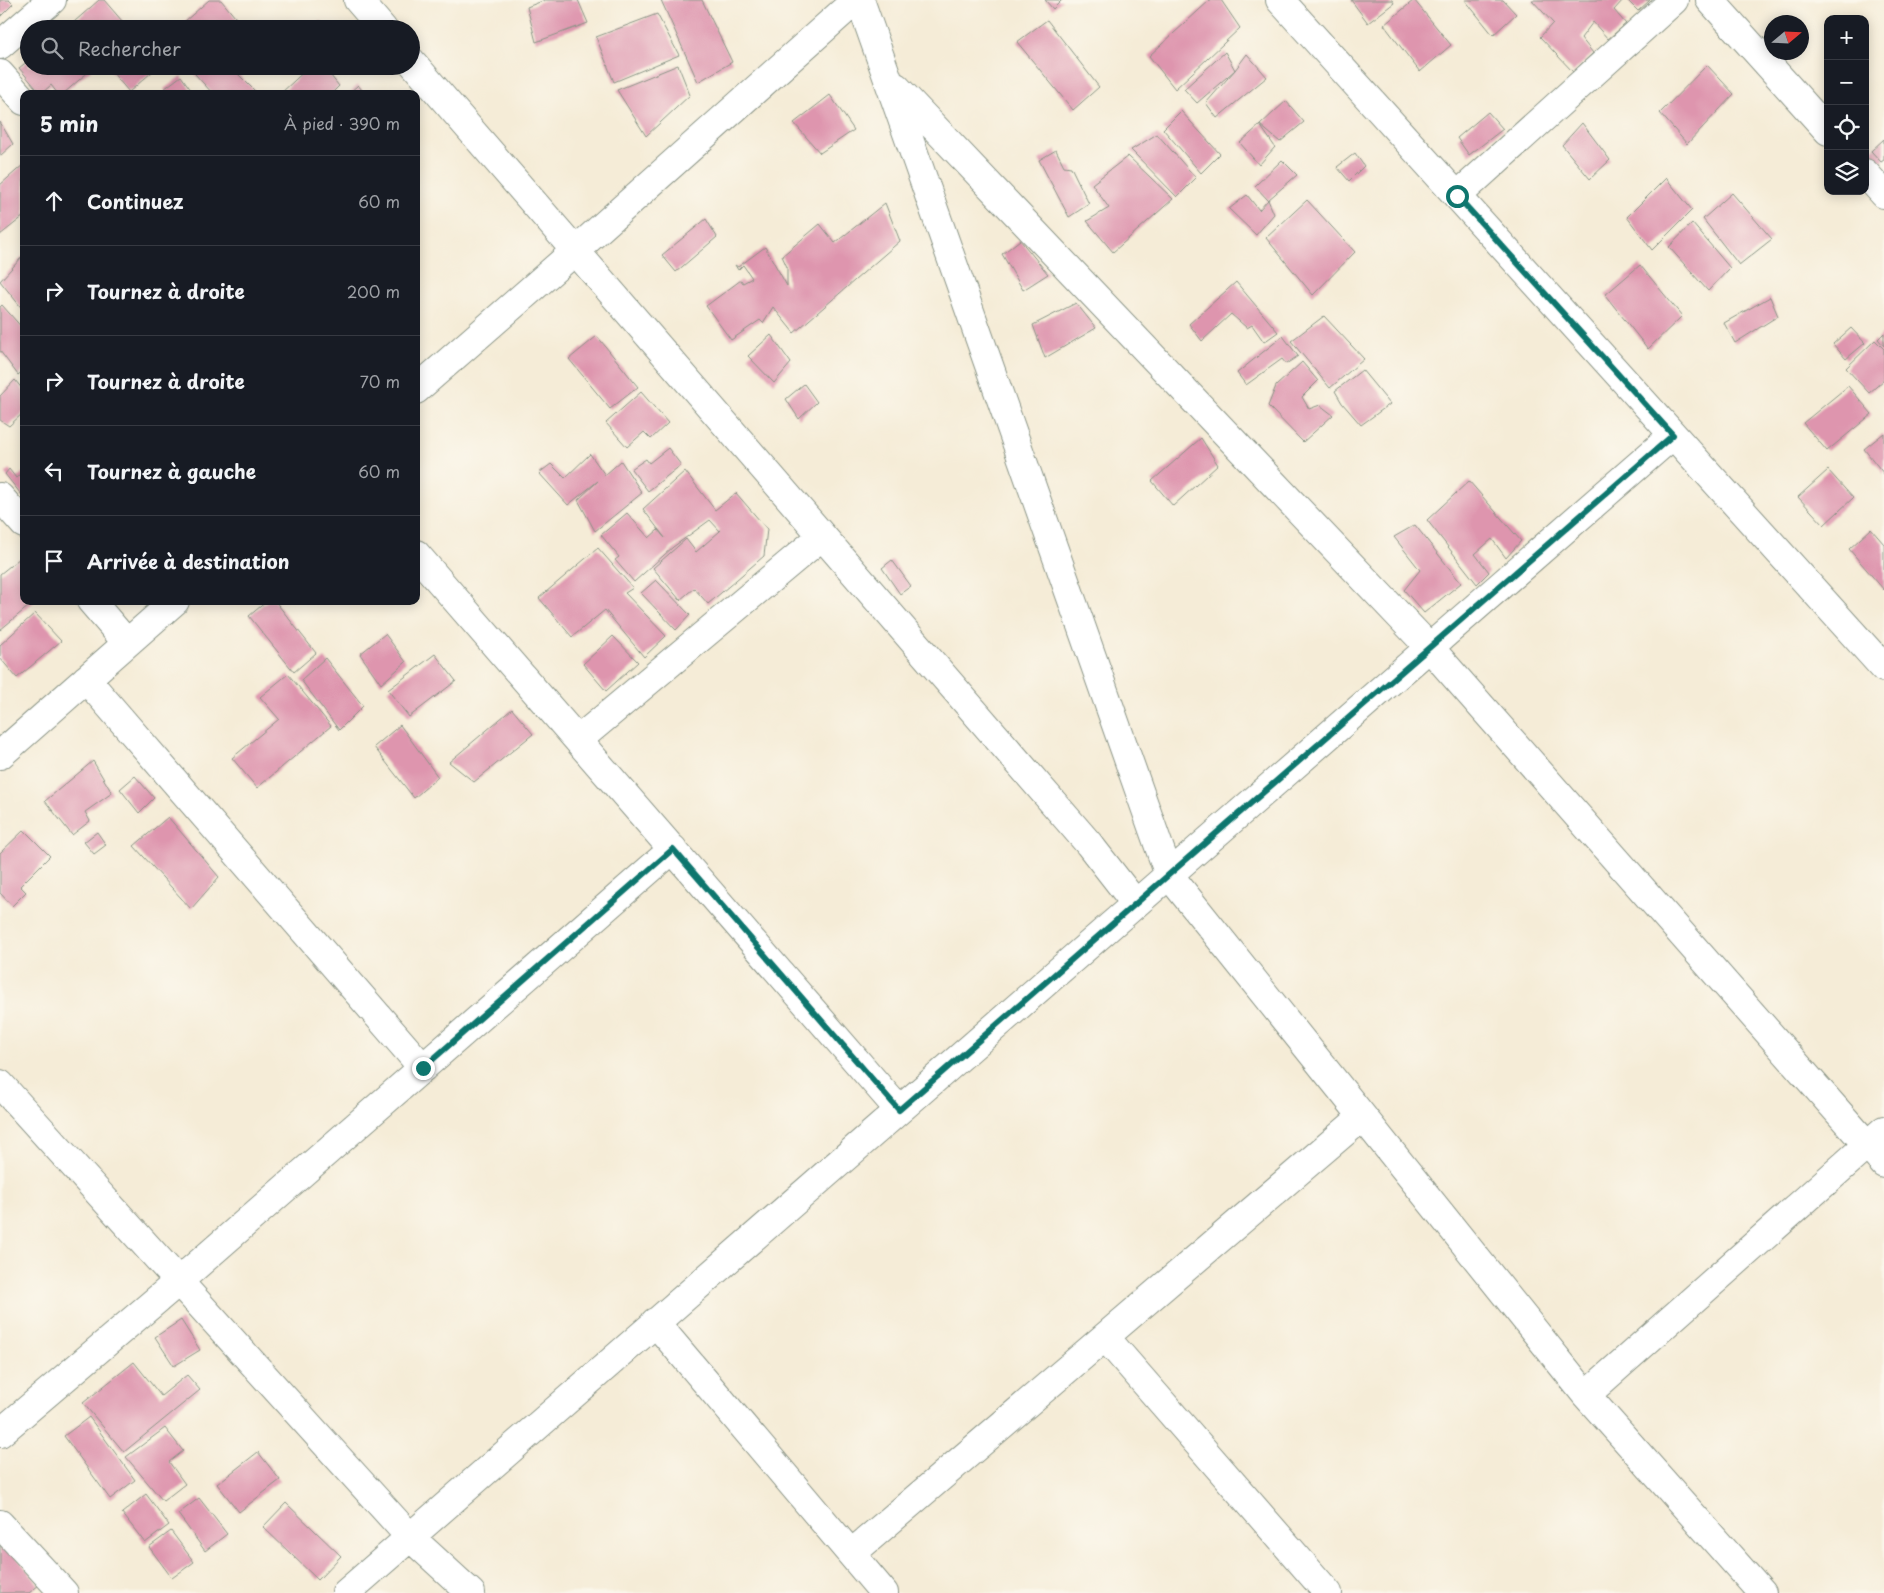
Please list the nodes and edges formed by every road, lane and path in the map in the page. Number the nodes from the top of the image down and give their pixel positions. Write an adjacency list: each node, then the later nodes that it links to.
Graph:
1 (52, 0): 8 (street)
2 (856, 0): 20 (street)
3 (860, 0): 14 (street)
4 (1280, 0): 19 (street)
5 (1674, 0): 19 (street)
6 (1710, 0): 16 (street)
7 (365, 2): 9 (street)
8 (29, 20)
9 (377, 20)
10 (20, 28): 11 (street)
11 (0, 45)
12 (420, 71): 20 (street)
13 (0, 74): 15 (street)
14 (890, 80): 30 (street); 36 (street)
15 (20, 97)
16 (1824, 127)
17 (1869, 177): 18 (street)
18 (1884, 194)
19 (1457, 196): 22 (street)
20 (575, 251): 21 (street); 25 (street)
21 (420, 387)
22 (1673, 435): 30 (street); 31 (street)
23 (0, 497): 24 (street)
24 (20, 520)
25 (822, 536): 33 (street); 37 (street)
26 (420, 559): 33 (street)
27 (94, 605): 29 (street)
28 (170, 605): 29 (street)
29 (127, 643): 32 (street)
30 (1430, 648): 36 (street); 42 (street)
31 (1880, 656)
32 (86, 679): 34 (street); 38 (street)
33 (578, 740): 35 (street)
34 (0, 755)
35 (673, 849): 38 (street); 40 (street)
36 (1169, 875): 37 (street); 41 (street)
37 (1135, 903): 40 (street)
38 (423, 1068): 43 (street)
39 (0, 1084): 43 (street)
40 (899, 1110): 44 (street)
41 (1362, 1116): 45 (street); 46 (street)
42 (1879, 1146): 46 (street)
43 (179, 1281): 47 (street); 49 (street)
44 (655, 1322): 49 (street); 50 (street)
45 (1105, 1337): 50 (street); 55 (street)
46 (1586, 1395): 56 (street)
47 (0, 1433)
48 (0, 1524): 51 (street)
49 (410, 1537): 52 (street); 53 (street)
50 (851, 1554): 54 (street)
51 (64, 1593)
52 (346, 1593)
53 (471, 1593)
54 (884, 1593)
55 (1328, 1593)
56 (1762, 1593)

